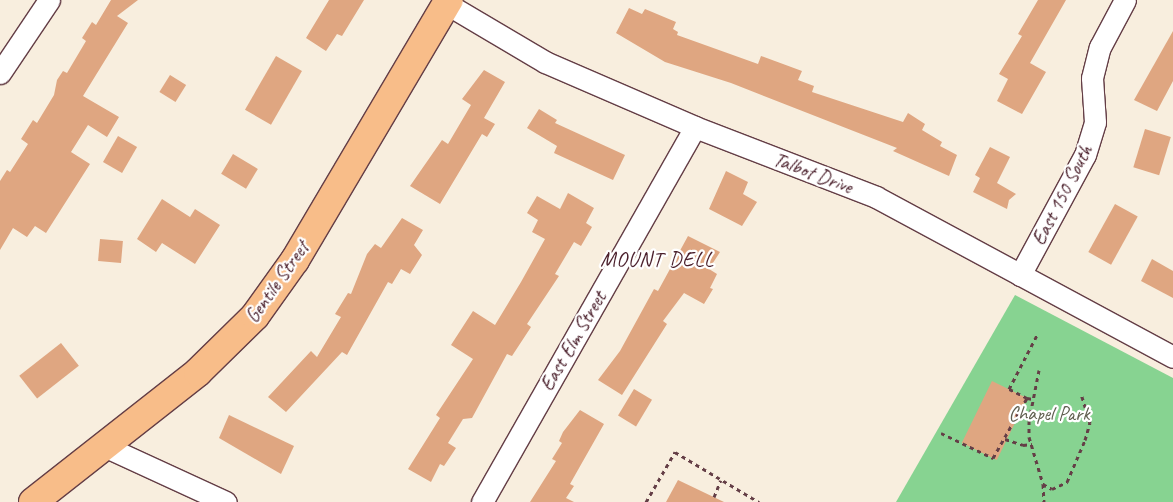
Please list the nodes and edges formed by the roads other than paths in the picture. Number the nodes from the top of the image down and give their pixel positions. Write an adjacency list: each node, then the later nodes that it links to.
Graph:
1 (49, 0): 4 (street)
2 (1125, 0): 6 (street, East 150 South)
3 (448, 2): 5 (street, Talbot Drive); 8 (main road, Gentile Street)
4 (0, 74)
5 (694, 127): 6 (street, Talbot Drive); 11 (street, East Elm Street)
6 (1020, 275): 7 (street, Talbot Drive)
7 (1173, 357)
8 (104, 446): 9 (main road, Gentile Street); 10 (street)
9 (33, 502)
10 (226, 502)
11 (482, 502)

